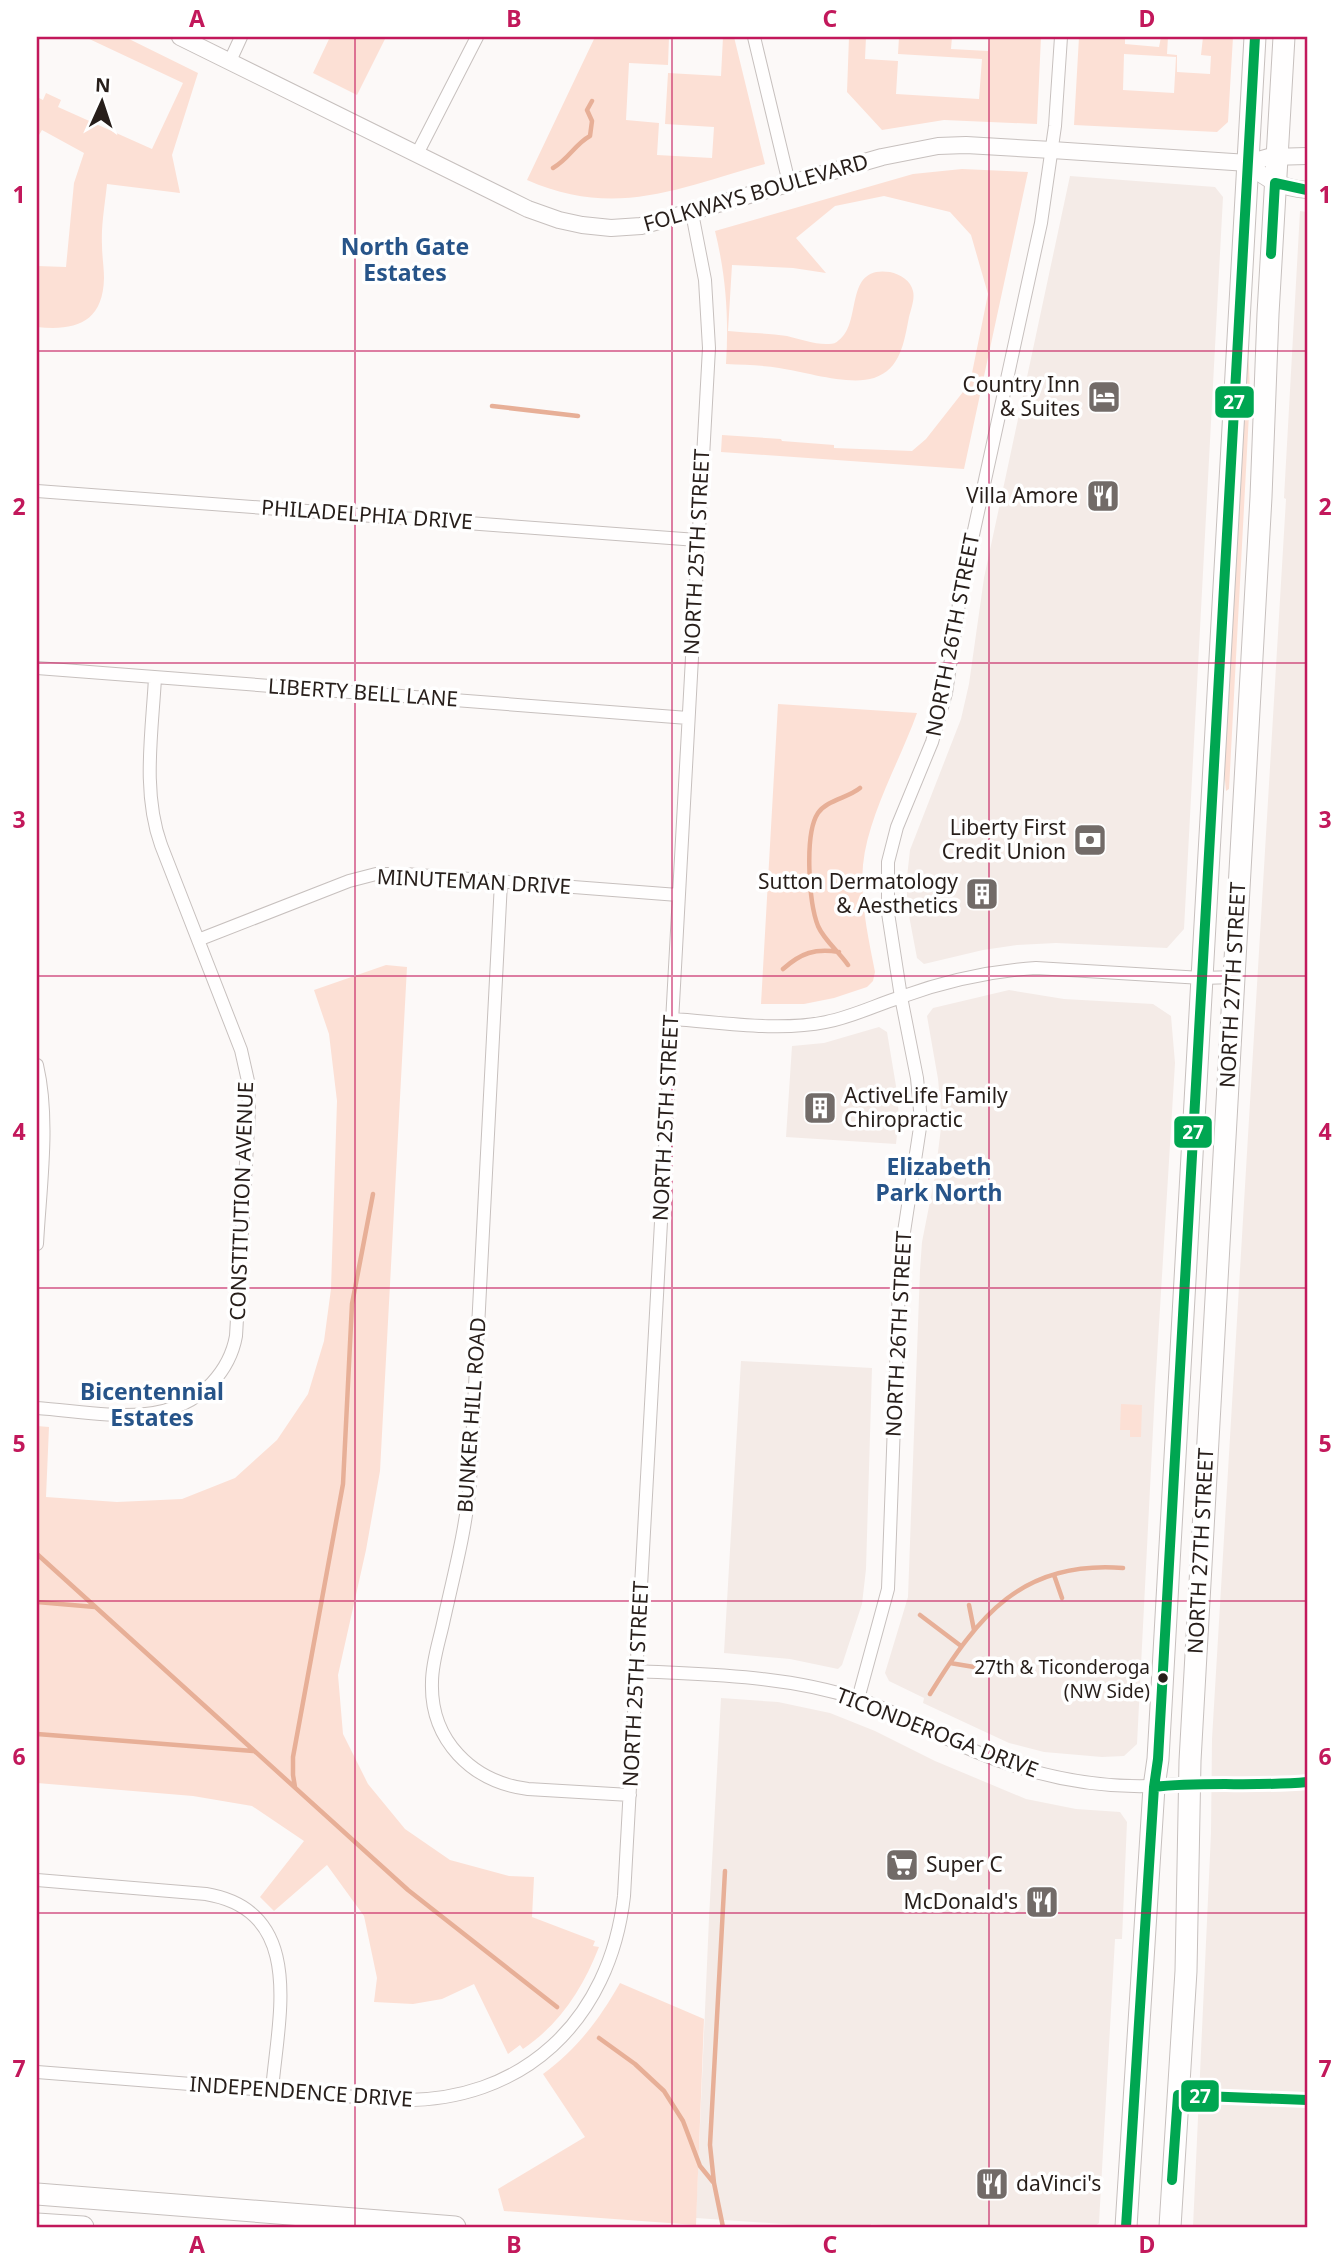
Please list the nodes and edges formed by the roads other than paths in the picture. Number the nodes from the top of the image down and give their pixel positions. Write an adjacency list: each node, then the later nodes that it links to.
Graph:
1 (180, 37): 8 (street, FOLKWAYS BOULEVARD)
2 (241, 37): 8 (street)
3 (477, 37): 10 (street)
4 (754, 37): 14 (street)
5 (1061, 37): 9 (street, NORTH 26TH STREET)
6 (1255, 37): 13 (main road, NORTH 27TH STREET)
7 (1284, 37): 11 (main road, NORTH 27TH STREET)
8 (230, 61): 10 (street, FOLKWAYS BOULEVARD)
9 (1052, 150): 13 (street, FOLKWAYS BOULEVARD); 14 (street, FOLKWAYS BOULEVARD); 28 (street, NORTH 26TH STREET)
10 (417, 154): 17 (street, FOLKWAYS BOULEVARD)
11 (1277, 156): 12 (street, FOLKWAYS BOULEVARD); 13 (street, FOLKWAYS BOULEVARD); 15 (main road, NORTH 27TH STREET)
12 (1307, 156)
13 (1248, 163): 15 (street); 26 (main road, NORTH 27TH STREET)
14 (789, 183): 17 (street, FOLKWAYS BOULEVARD)
15 (1275, 183): 16 (street); 27 (main road, NORTH 27TH STREET)
16 (1307, 190)
17 (692, 213): 19 (street, NORTH 25TH STREET)
18 (37, 491): 19 (street, PHILADELPHIA DRIVE)
19 (697, 540): 22 (street, NORTH 25TH STREET)
20 (37, 668): 21 (street, LIBERTY BELL LANE)
21 (155, 678): 22 (street, LIBERTY BELL LANE); 25 (street, CONSTITUTION AVENUE)
22 (688, 718): 24 (street, NORTH 25TH STREET)
23 (502, 882): 24 (street, MINUTEMAN DRIVE); 25 (street, MINUTEMAN DRIVE); 37 (street, BUNKER HILL ROAD)
24 (678, 895): 29 (street, NORTH 25TH STREET)
25 (198, 940): 32 (street, CONSTITUTION AVENUE)
26 (1202, 978): 27 (street); 28 (street); 35 (main road, NORTH 27TH STREET)
27 (1233, 986): 36 (main road, NORTH 27TH STREET)
28 (901, 997): 29 (street); 34 (street, NORTH 26TH STREET)
29 (672, 1020): 33 (street, NORTH 25TH STREET)
30 (37, 1065): 31 (street)
31 (37, 1244)
32 (37, 1408)
33 (636, 1671): 34 (street, TICONDEROGA DRIVE); 37 (street, NORTH 25TH STREET)
34 (858, 1699): 35 (street, TICONDEROGA DRIVE)
35 (1154, 1787): 36 (street, TICONDEROGA DRIVE); 47 (main road, NORTH 27TH STREET)
36 (1188, 1791): 48 (main road, NORTH 27TH STREET)
37 (630, 1795): 39 (street, NORTH 25TH STREET)
38 (37, 1880): 41 (street)
39 (581, 2016): 41 (street, INDEPENDENCE DRIVE)
40 (37, 2072): 41 (street, INDEPENDENCE DRIVE)
41 (272, 2090)
42 (37, 2194): 44 (main road)
43 (37, 2224): 45 (main road)
44 (384, 2224): 46 (main road)
45 (83, 2227)
46 (455, 2227)
47 (1126, 2227)
48 (1170, 2227)

